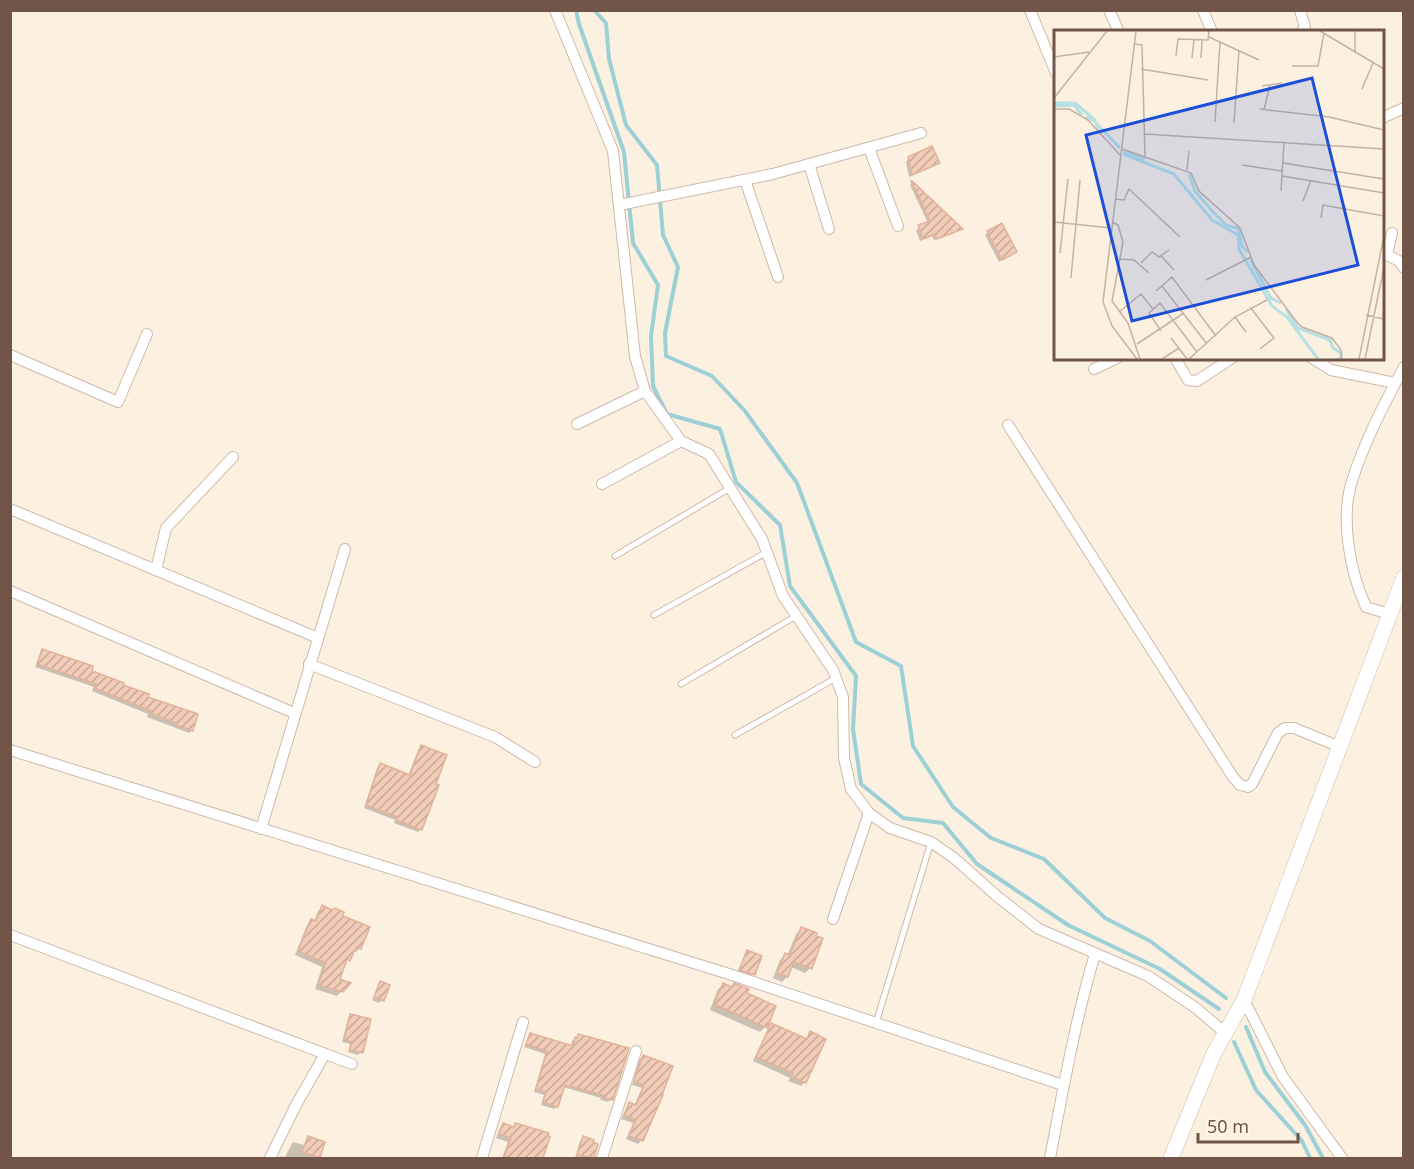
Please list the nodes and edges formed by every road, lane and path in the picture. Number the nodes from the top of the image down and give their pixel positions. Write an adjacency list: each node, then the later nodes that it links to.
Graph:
1 (555, 10): 16 (street)
2 (1030, 10): 9 (street)
3 (1109, 10): 6 (street)
4 (1203, 10): 7 (street)
5 (1299, 10): 8 (street)
6 (1118, 30)
7 (1211, 30)
8 (1303, 30)
9 (1054, 68)
10 (1404, 108): 11 (street)
11 (1384, 118)
12 (921, 133): 13 (street)
13 (869, 148): 14 (street); 17 (street)
14 (808, 164): 15 (street); 18 (street)
15 (745, 180): 16 (street); 21 (street)
16 (619, 205): 31 (street)
17 (898, 226)
18 (829, 229)
19 (1392, 233): 20 (street)
20 (1404, 268)
21 (778, 277)
22 (147, 334): 23 (street)
23 (10, 355)
24 (1113, 360): 29 (street)
25 (1176, 360): 26 (street)
26 (1229, 360)
27 (1315, 360): 30 (street)
28 (1404, 367): 30 (street)
29 (1094, 369)
30 (1395, 383): 45 (street)
31 (645, 391): 32 (street); 34 (street)
32 (577, 424)
33 (1008, 425): 54 (street)
34 (681, 441): 36 (street); 37 (street)
35 (233, 457): 42 (street)
36 (602, 484)
37 (730, 488): 40 (street); 41 (lane)
38 (10, 509): 42 (street)
39 (345, 549): 48 (street)
40 (767, 552): 46 (lane); 47 (street)
41 (615, 556)
42 (156, 570): 48 (street)
43 (1403, 581): 45 (street)
44 (10, 591): 52 (street)
45 (1390, 614): 54 (street)
46 (654, 615)
47 (797, 616): 50 (street); 51 (lane)
48 (318, 638): 49 (street)
49 (309, 664): 52 (street); 56 (street)
50 (836, 678): 53 (lane); 57 (street)
51 (681, 684)
52 (294, 713): 58 (street)
53 (735, 735)
54 (1340, 747): 63 (street)
55 (10, 750): 58 (street)
56 (535, 762)
57 (869, 813): 59 (street); 60 (street)
58 (261, 829): 65 (street)
59 (932, 842): 62 (street); 65 (lane)
60 (833, 919)
61 (10, 935): 68 (street)
62 (1095, 954): 66 (street); 70 (street)
63 (1244, 1000): 66 (street); 76 (street)
64 (523, 1022): 72 (street)
65 (876, 1023): 70 (street)
66 (1224, 1032): 75 (street)
67 (636, 1051): 73 (street)
68 (326, 1054): 69 (street); 71 (street)
69 (352, 1065)
70 (1063, 1085): 74 (street)
71 (270, 1158)
72 (482, 1158)
73 (602, 1158)
74 (1050, 1158)
75 (1171, 1158)
76 (1342, 1158)

